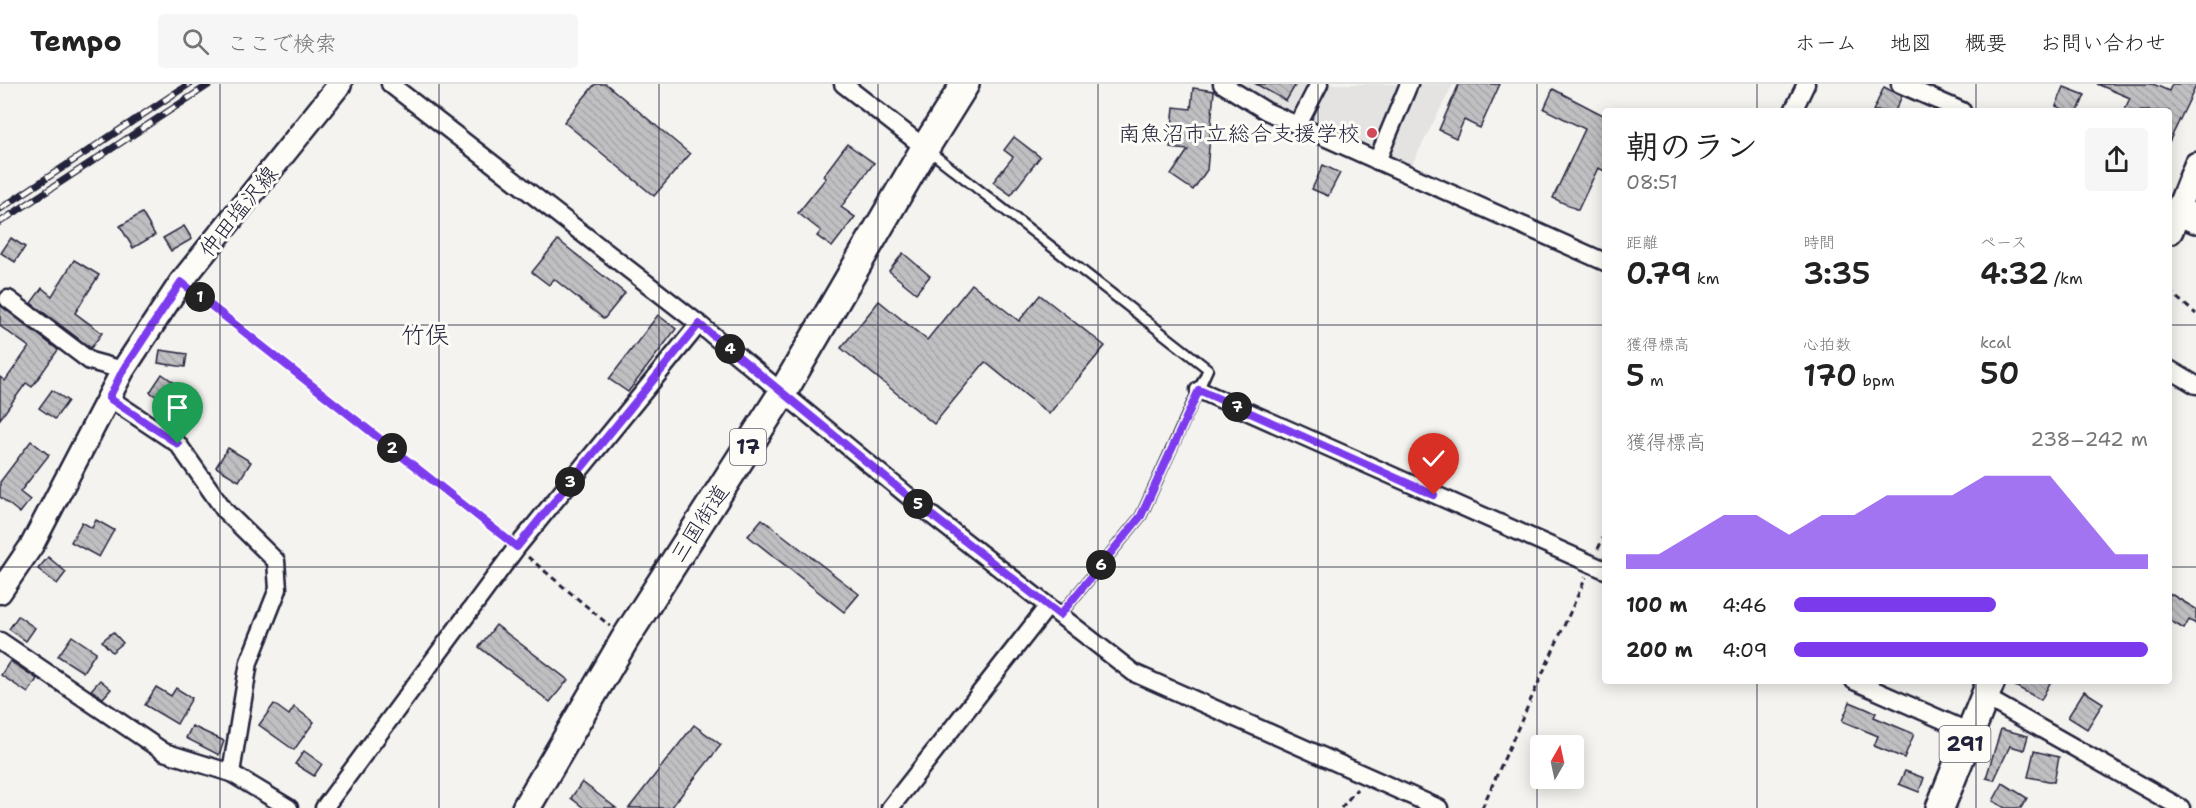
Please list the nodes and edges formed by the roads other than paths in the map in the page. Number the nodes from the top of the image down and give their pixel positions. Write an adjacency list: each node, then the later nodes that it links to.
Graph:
1 (340, 84): 20 (main road, 仲田塩沢線)
2 (390, 84): 19 (street)
3 (843, 84): 13 (street)
4 (965, 84): 13 (highway, 三国街道 / 17)
5 (1222, 84): 12 (street)
6 (1319, 84): 12 (street)
7 (1409, 84): 14 (street)
8 (1806, 84): 10 (street)
9 (1900, 84): 11 (street)
10 (1795, 108)
11 (1955, 108)
12 (1298, 125): 14 (street)
13 (925, 148): 23 (lane); 24 (highway, 三国街道 / 17)
14 (1377, 160): 17 (street)
15 (2196, 164): 16 (main road)
16 (2178, 217)
17 (1602, 261)
18 (8, 299): 20 (street)
19 (699, 324): 24 (street); 35 (street)
20 (123, 370): 25 (main road, 仲田塩沢線)
21 (2172, 371): 22 (street)
22 (2196, 385)
23 (1199, 390): 26 (street); 28 (lane)
24 (783, 392): 28 (street); 36 (highway, 三国街道 / 17)
25 (109, 398): 27 (main road, 仲田塩沢線); 33 (street)
26 (1598, 567)
27 (0, 592)
28 (1054, 610): 37 (street); 38 (street)
29 (0, 641): 33 (street)
30 (1861, 684): 32 (street)
31 (1988, 689): 32 (highway, 291); 40 (street)
32 (1970, 732): 39 (highway, 291)
33 (231, 772): 34 (street)
34 (289, 808)
35 (324, 808)
36 (526, 808)
37 (890, 808)
38 (1439, 808)
39 (1940, 808)
40 (2181, 808)

